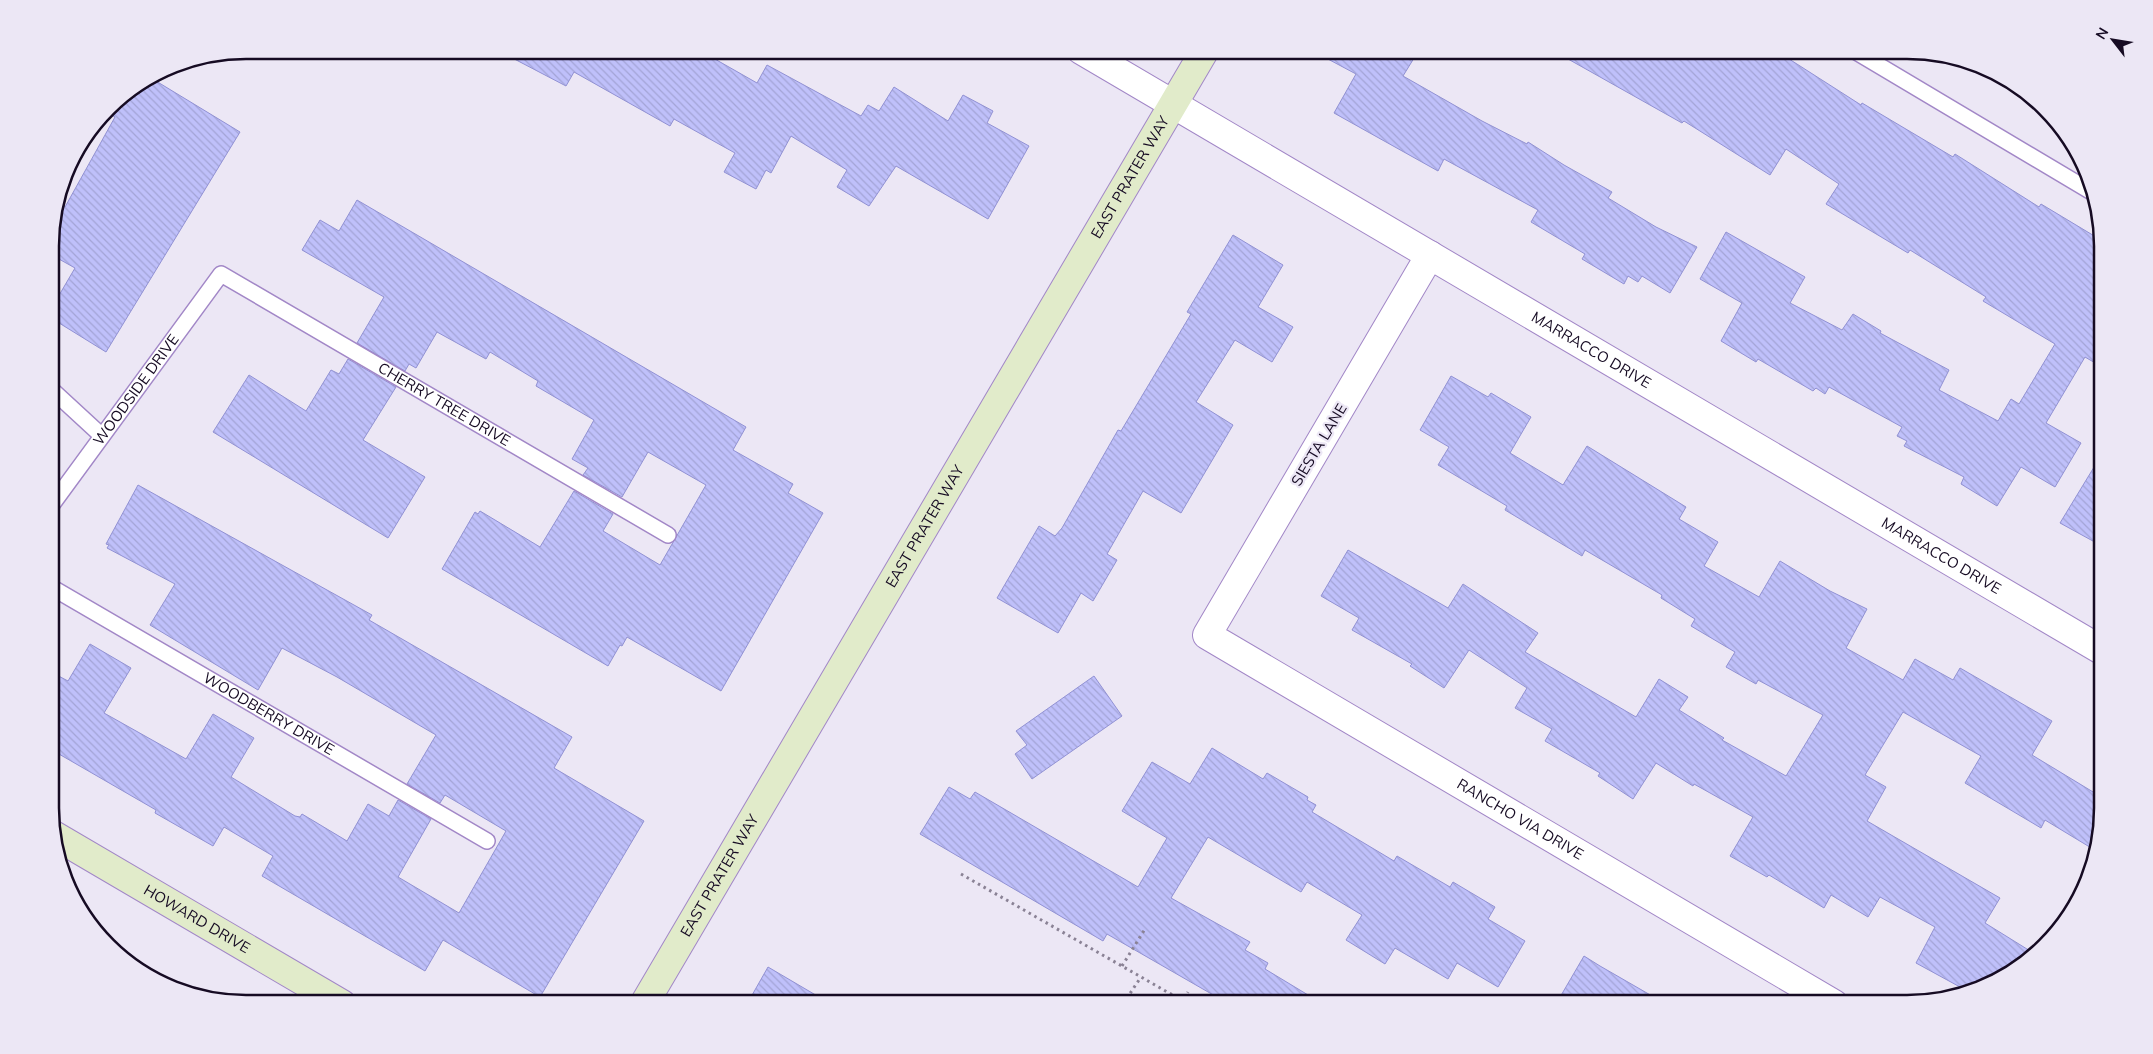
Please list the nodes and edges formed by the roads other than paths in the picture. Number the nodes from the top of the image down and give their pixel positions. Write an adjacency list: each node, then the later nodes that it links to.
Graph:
1 (1096, 59): 4 (street, MARRACCO DRIVE)
2 (1200, 59): 4 (main road, EAST PRATER WAY)
3 (1868, 59): 5 (lane)
4 (1173, 104): 6 (street, MARRACCO DRIVE); 18 (main road, EAST PRATER WAY)
5 (2085, 188)
6 (1430, 255): 13 (street, SIESTA LANE); 14 (street, MARRACCO DRIVE)
7 (221, 274): 9 (lane, WOODSIDE DRIVE); 11 (lane, CHERRY TREE DRIVE)
8 (59, 396): 9 (lane)
9 (102, 436): 10 (lane, WOODSIDE DRIVE)
10 (59, 495)
11 (668, 535)
12 (59, 592): 16 (lane, WOODBERRY DRIVE)
13 (1207, 635): 19 (street, RANCHO VIA DRIVE)
14 (2094, 646)
15 (61, 839): 17 (main road, HOWARD DRIVE)
16 (487, 842)
17 (327, 995)
18 (649, 995)
19 (1819, 995)

